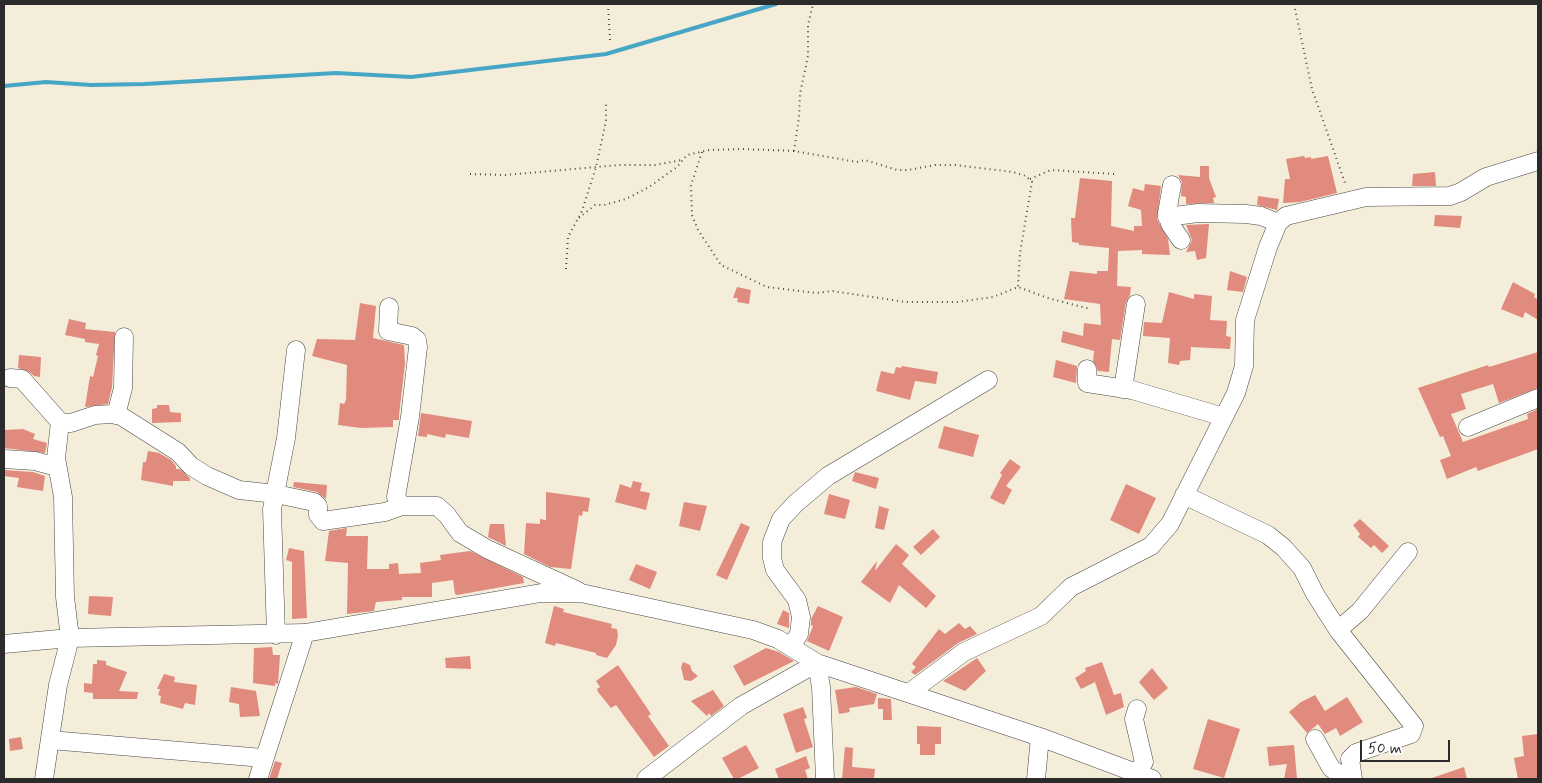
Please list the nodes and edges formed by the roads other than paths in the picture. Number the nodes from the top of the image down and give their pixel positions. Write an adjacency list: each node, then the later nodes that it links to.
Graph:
1 (1538, 161): 4 (street)
2 (1172, 185): 3 (street)
3 (1167, 217): 4 (street); 5 (street)
4 (1278, 223): 16 (street)
5 (1180, 240)
6 (1136, 304): 13 (street)
7 (389, 307): 23 (street)
8 (124, 337): 15 (street)
9 (296, 350): 21 (street)
10 (1087, 369): 13 (street)
11 (10, 378): 17 (street)
12 (988, 380): 31 (street)
13 (1124, 389): 16 (street)
14 (1538, 398): 18 (street)
15 (116, 415): 17 (street); 21 (street)
16 (1224, 417): 22 (street)
17 (60, 422): 20 (street)
18 (1468, 427)
19 (4, 459): 20 (street)
20 (57, 467): 29 (street)
21 (276, 494): 23 (street); 28 (street)
22 (1184, 495): 26 (street); 33 (street)
23 (402, 506): 25 (street)
24 (1408, 552): 26 (street)
25 (580, 593): 27 (street); 31 (street)
26 (1338, 630): 46 (street)
27 (305, 633): 28 (street); 38 (street)
28 (276, 635): 29 (street)
29 (70, 638): 30 (street); 37 (street)
30 (4, 644)
31 (791, 647): 32 (street)
32 (816, 663): 33 (street); 42 (street); 43 (street)
33 (909, 694): 35 (street)
34 (1137, 709): 39 (street)
35 (1040, 737): 39 (street); 44 (street)
36 (1315, 739): 45 (street)
37 (50, 740): 38 (street); 40 (street)
38 (263, 758): 41 (street)
39 (1144, 776)
40 (44, 779)
41 (258, 779)
42 (646, 779)
43 (825, 779)
44 (1036, 779)
45 (1345, 779)
46 (1353, 779)

